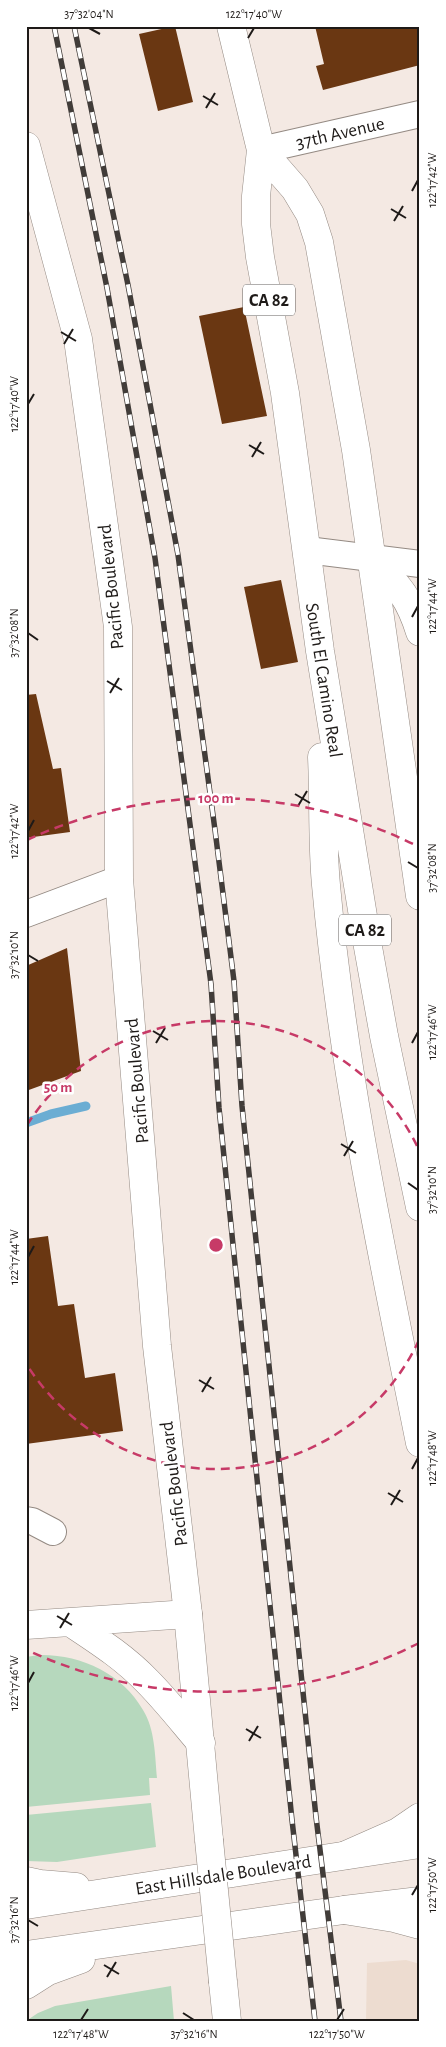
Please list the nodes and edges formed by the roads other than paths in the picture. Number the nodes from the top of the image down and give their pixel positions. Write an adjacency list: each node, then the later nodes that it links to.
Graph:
1 (231, 26): 4 (main road, South El Camino Real / CA 82)
2 (420, 114): 4 (street, 37th Avenue)
3 (26, 146): 10 (main road, Pacific Boulevard)
4 (260, 150): 5 (main road, South El Camino Real / CA 82); 6 (main road, South El Camino Real / CA 82)
5 (307, 550): 6 (street); 9 (main road, South El Camino Real / CA 82)
6 (373, 559): 7 (street); 8 (main road); 11 (main road, South El Camino Real / CA 82)
7 (420, 564)
8 (420, 632)
9 (320, 650): 13 (main road, South El Camino Real / CA 82); 14 (main road)
10 (119, 879): 12 (street); 17 (main road, Pacific Boulevard)
11 (420, 896)
12 (26, 914)
13 (420, 1207)
14 (420, 1443)
15 (26, 1520): 16 (street)
16 (53, 1532)
17 (188, 1614): 18 (main road); 20 (main road, Pacific Boulevard)
18 (70, 1622): 19 (main road); 20 (main road)
19 (26, 1625)
20 (201, 1743): 33 (main road, Pacific Boulevard, bridge)
21 (420, 1817): 23 (main road)
22 (420, 1844): 23 (main road, East Hillsdale Boulevard)
23 (346, 1855): 25 (main road, East Hillsdale Boulevard)
24 (26, 1881): 25 (main road)
25 (120, 1890): 27 (main road, East Hillsdale Boulevard)
26 (420, 1901): 28 (main road)
27 (26, 1905)
28 (344, 1910): 29 (main road); 30 (main road)
29 (420, 1925)
30 (134, 1940): 31 (main road); 32 (main road)
31 (26, 1955)
32 (26, 1985)
33 (227, 2021)

